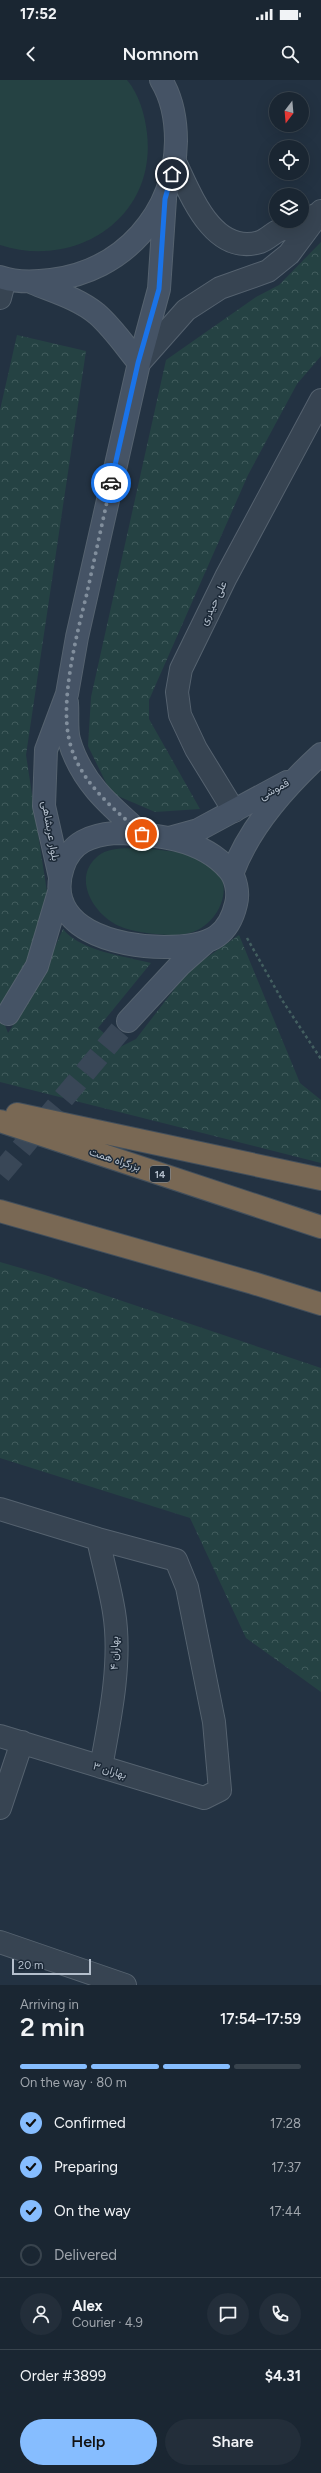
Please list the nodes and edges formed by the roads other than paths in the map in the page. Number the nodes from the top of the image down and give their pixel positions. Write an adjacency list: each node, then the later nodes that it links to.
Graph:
1 (161, 80): 2 (street)
2 (175, 162): 3 (street); 4 (street)
3 (165, 199): 5 (street); 7 (street, بلوار عربشاهی)
4 (320, 213): 7 (street)
5 (32, 283): 6 (street); 7 (street)
6 (2, 285)
7 (138, 363): 9 (street, بلوار عربشاهی)
8 (321, 400): 12 (street, علی حیدری)
9 (67, 694): 13 (street, بلوار عربشاهی); 16 (street, بلوار عربشاهی)
10 (321, 754): 11 (street)
11 (295, 778): 12 (street, قموشی); 15 (street, قموشی)
12 (234, 811): 14 (street, قموشی)
13 (142, 834): 14 (street); 16 (street)
14 (168, 838): 15 (street)
15 (232, 874): 17 (street)
16 (59, 884): 17 (street, بلوار عربشاهی); 18 (street)
17 (206, 942): 19 (street)
18 (8, 1014)
19 (128, 1021)
20 (0, 1110): 22 (highway)
21 (0, 1121): 24 (highway, بزرگراه همت / 14)
22 (321, 1179)
23 (0, 1211): 25 (highway)
24 (321, 1227)
25 (321, 1304)
26 (0, 1508): 27 (street)
27 (98, 1539): 30 (street, بهاران ۴); 30 (street, بهاران ۳)
28 (0, 1736): 29 (street, بهاران ۳)
29 (22, 1742): 30 (street, بهاران ۳); 31 (street)
30 (101, 1767)
31 (0, 1808)
32 (0, 1942): 33 (street)
33 (125, 1985)

